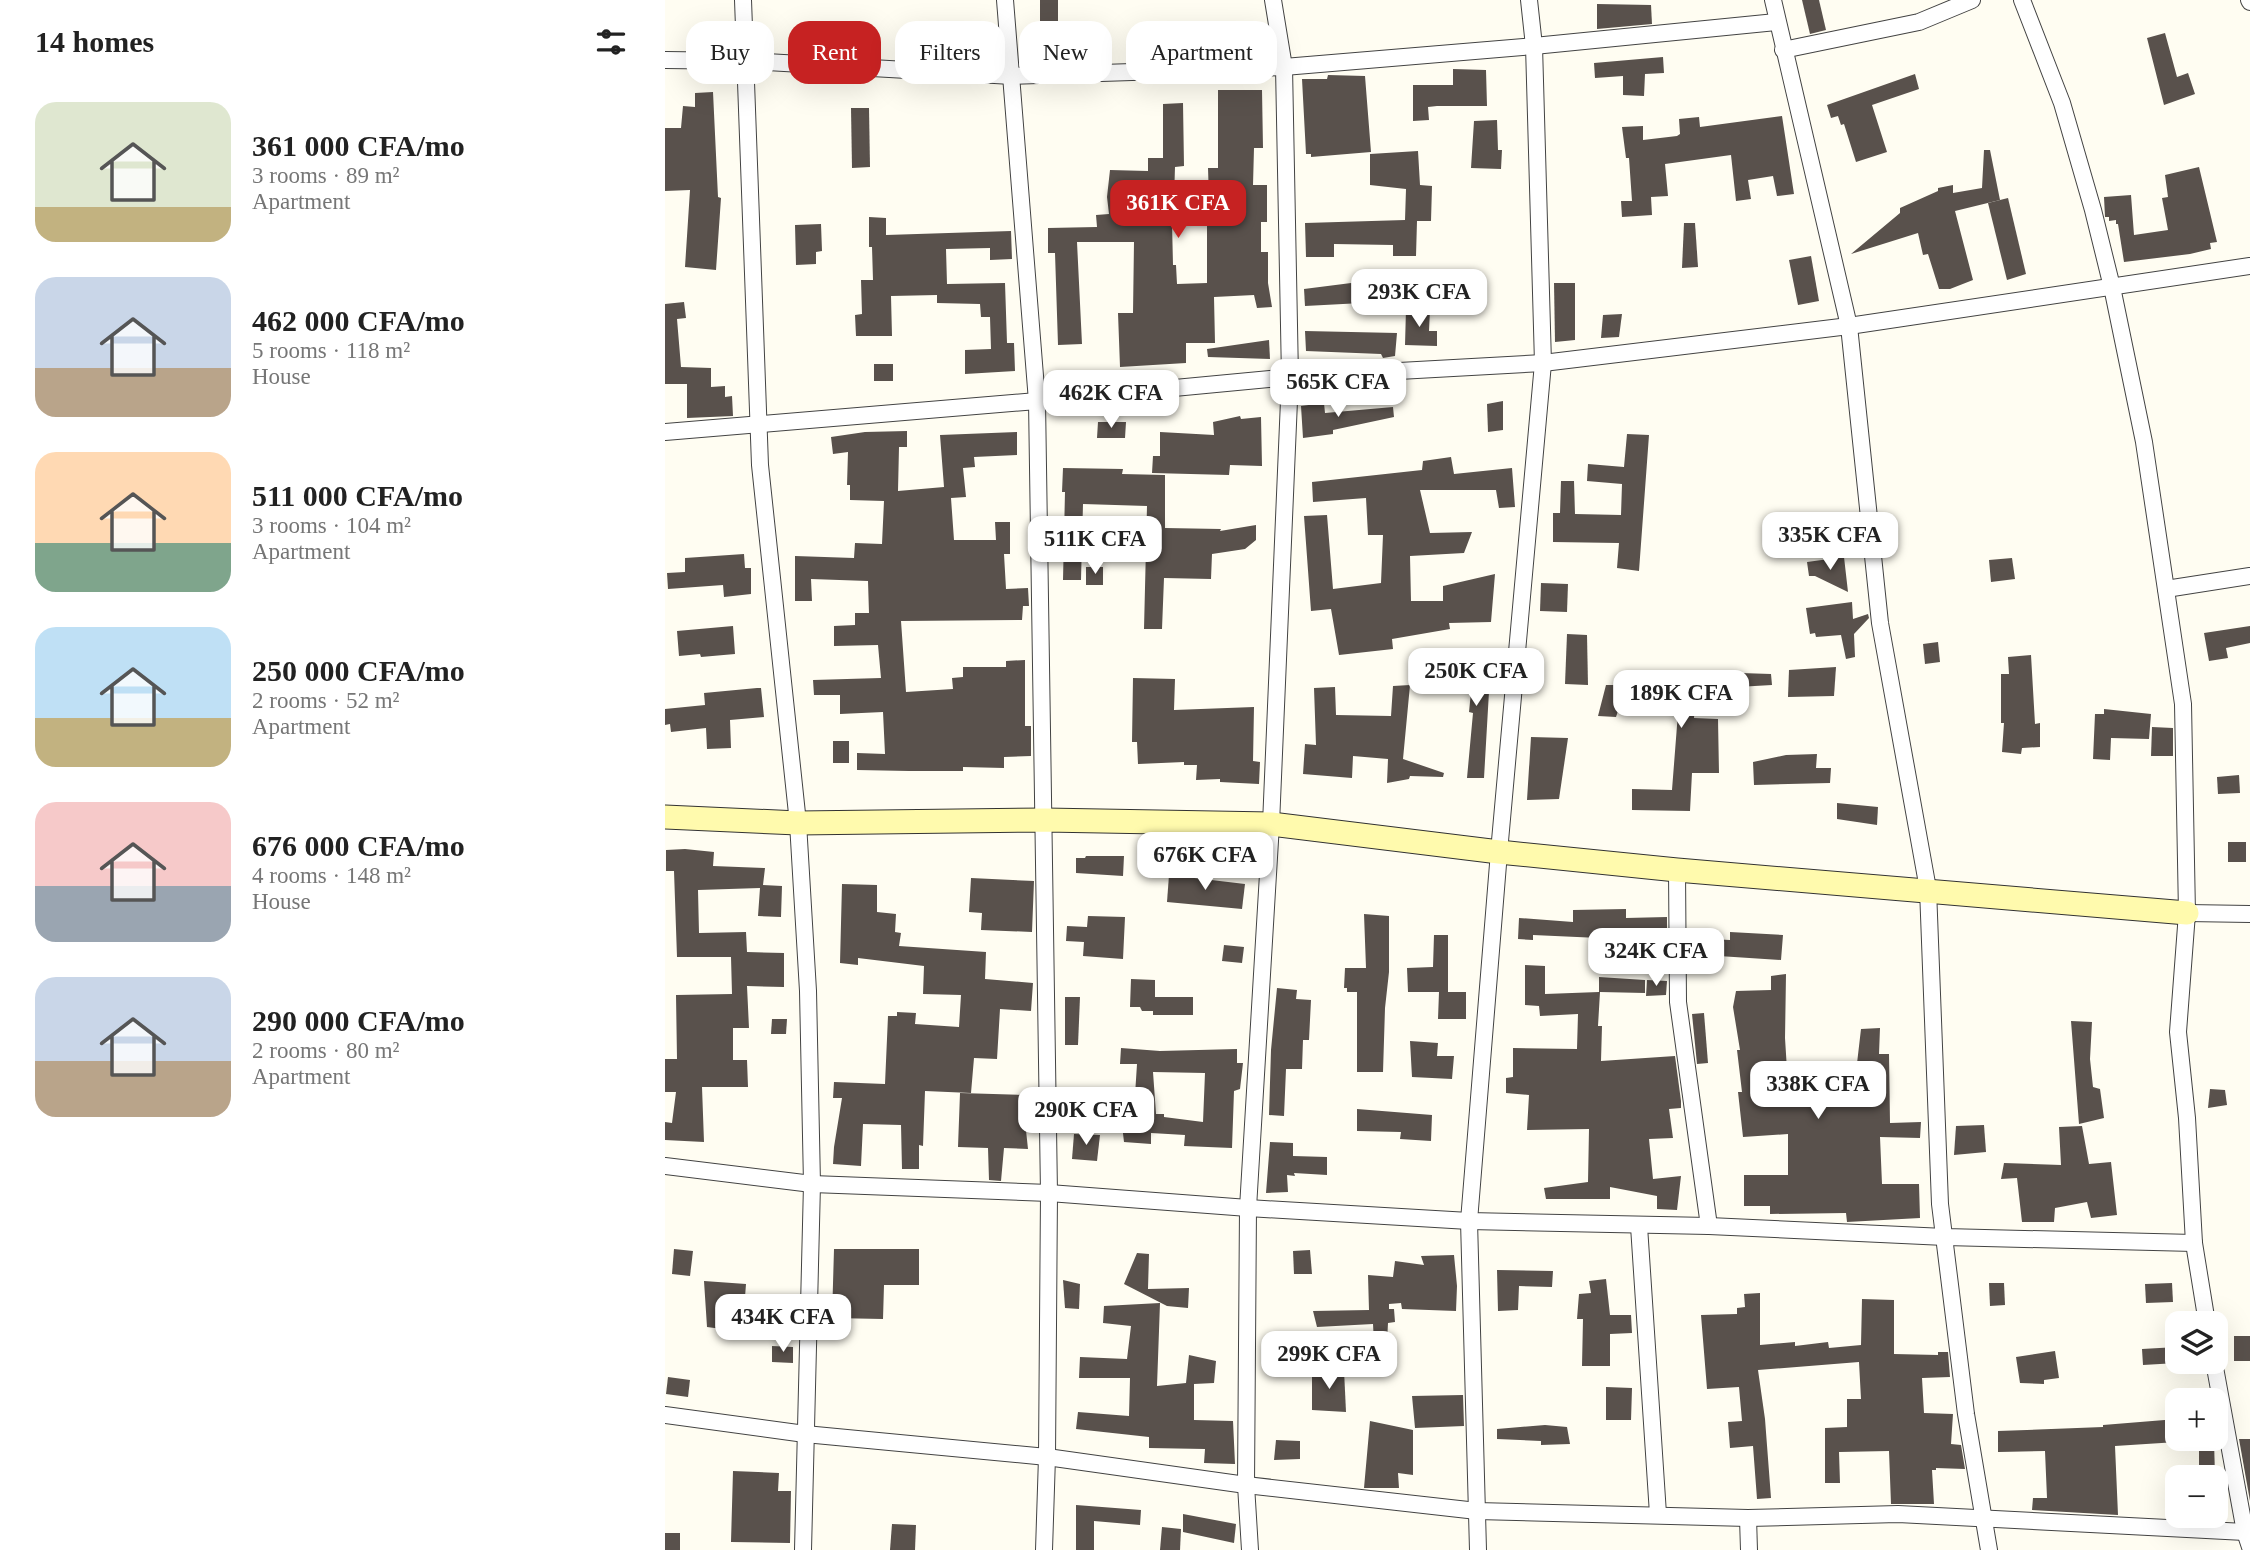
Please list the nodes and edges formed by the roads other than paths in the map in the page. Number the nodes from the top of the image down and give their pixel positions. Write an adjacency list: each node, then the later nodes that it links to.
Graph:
1 (743, 0): 8 (street)
2 (1005, 0): 16 (street)
3 (1273, 0): 15 (street)
4 (1529, 0): 10 (street)
5 (1773, 0): 9 (street)
6 (1972, 0): 11 (street)
7 (2022, 0): 19 (street)
8 (744, 21)
9 (1776, 22): 10 (street); 11 (street)
10 (1534, 47): 15 (street); 21 (street)
11 (1783, 50): 20 (street)
12 (665, 60): 13 (street)
13 (686, 60)
14 (774, 63): 16 (street)
15 (1284, 67): 16 (street); 22 (street)
16 (1012, 76): 23 (street)
17 (748, 84): 24 (street)
18 (2250, 266): 19 (street)
19 (2112, 287): 20 (street); 27 (street)
20 (1849, 326): 21 (street); 34 (street)
21 (1543, 363): 22 (street); 32 (street)
22 (1290, 377): 23 (street); 31 (street)
23 (1037, 401): 24 (street); 29 (street)
24 (760, 424): 25 (street); 30 (street)
25 (665, 432)
26 (2250, 576): 27 (street)
27 (2166, 589): 35 (street)
28 (665, 817): 30 (street)
29 (1045, 820): 30 (street); 31 (street); 39 (street)
30 (798, 823): 38 (street)
31 (1271, 824): 32 (street); 40 (street)
32 (1499, 852): 33 (street); 41 (street)
33 (1677, 870): 34 (street); 43 (street)
34 (1928, 889): 35 (street); 44 (street)
35 (2187, 912): 36 (street); 45 (street)
36 (2250, 914)
37 (665, 1166): 38 (street)
38 (812, 1184): 39 (street); 49 (street)
39 (1048, 1193): 40 (street); 50 (street)
40 (1248, 1208): 41 (street); 51 (street)
41 (1469, 1221): 42 (street); 52 (street)
42 (1639, 1226): 43 (street); 53 (street)
43 (1709, 1226): 44 (street)
44 (1945, 1237): 45 (street); 54 (street)
45 (2194, 1243): 46 (street)
46 (2205, 1311)
47 (2216, 1374): 56 (street)
48 (665, 1415): 49 (street)
49 (805, 1434): 50 (street); 57 (street)
50 (1047, 1457): 51 (street); 58 (street)
51 (1246, 1485): 52 (street); 59 (street)
52 (1477, 1511): 53 (street); 60 (street)
53 (1658, 1514): 55 (street)
54 (1982, 1517): 55 (street); 56 (street); 62 (street)
55 (1748, 1518): 61 (street)
56 (2248, 1539)
57 (803, 1550)
58 (1044, 1550)
59 (1250, 1550)
60 (1478, 1550)
61 (1749, 1550)
62 (1989, 1550)

